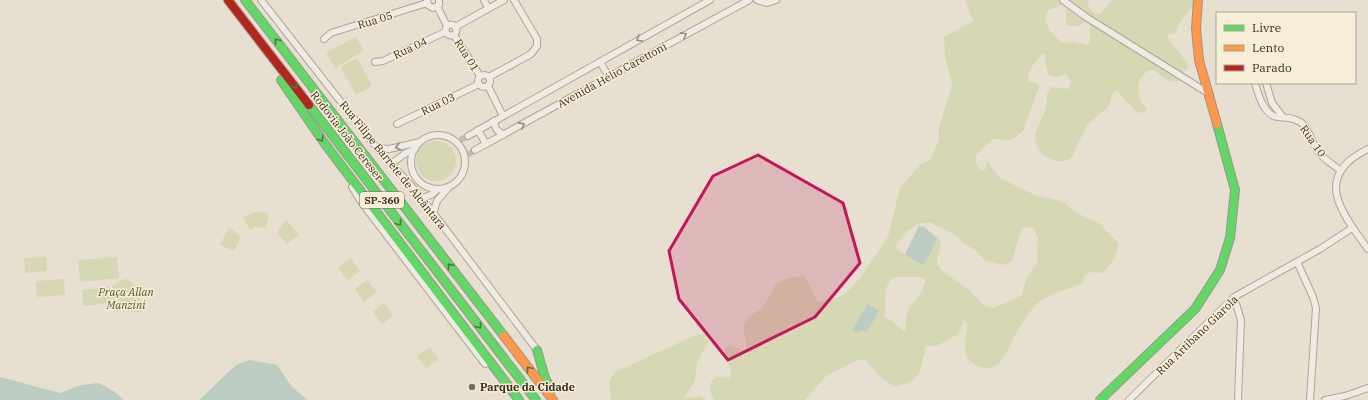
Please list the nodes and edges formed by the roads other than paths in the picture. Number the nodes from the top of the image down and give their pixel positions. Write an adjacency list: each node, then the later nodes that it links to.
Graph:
1 (228, 0): 18 (main road, Rodovia João Cereser / SP-360)
2 (245, 0): 62 (main road, Rodovia João Cereser / SP-360, one-way to 2)
3 (262, 0): 42 (street, Rua Filipe Barrete de Alcântara)
4 (484, 0): 15 (street)
5 (504, 0): 15 (street)
6 (514, 0): 24 (street)
7 (710, 0): 22 (street, Avenida Hélio Carettoni, one-way to 22)
8 (749, 0): 25 (street, Avenida Hélio Carettoni, one-way to 8)
9 (757, 0): 10 (street)
10 (776, 0)
11 (1063, 0): 30 (street)
12 (1198, 0): 30 (main road)
13 (427, 2): 14 (street); 20 (street, Rua 05)
14 (438, 3): 17 (street)
15 (488, 8): 16 (street)
16 (455, 27): 17 (street); 19 (street)
17 (446, 29): 19 (street); 21 (street, Rua 04)
18 (255, 35): 48 (main road, one-way to 48); 61 (main road, Rodovia João Cereser / SP-360, one-way to 61)
19 (454, 35): 23 (street, Rua 01)
20 (324, 39)
21 (375, 62)
22 (600, 62): 25 (street); 33 (street, Avenida Hélio Carettoni)
23 (480, 76): 24 (street); 26 (street)
24 (489, 77): 29 (street)
25 (608, 77): 38 (street, Avenida Hélio Carettoni, one-way to 25)
26 (479, 84): 29 (street); 36 (street, Rua 03)
27 (1255, 84): 32 (street)
28 (1266, 84): 31 (street, Rua 10)
29 (488, 86): 33 (street)
30 (1208, 93): 64 (main road)
31 (1272, 103): 32 (street); 34 (street, Rua 10)
32 (1264, 107): 34 (street, Rua 10)
33 (503, 116): 35 (street, Avenida Hélio Carettoni)
34 (1284, 117): 47 (street, Rua 10)
35 (494, 120): 37 (street, Avenida Hélio Carettoni); 38 (street)
36 (397, 124)
37 (478, 130): 39 (street, Avenida Hélio Carettoni); 41 (street)
38 (503, 135): 41 (street, Avenida Hélio Carettoni)
39 (468, 136)
40 (420, 142): 42 (street, one-way to 42); 43 (street); 49 (street)
41 (486, 144): 45 (street, Avenida Hélio Carettoni)
42 (377, 148): 46 (street, Rua Filipe Barrete de Alcântara)
43 (415, 149): 46 (street); 50 (street)
44 (1368, 149): 47 (street)
45 (475, 150)
46 (392, 163): 51 (street, Rua Filipe Barrete de Alcântara)
47 (1340, 170): 53 (street)
48 (348, 174): 59 (street); 60 (main road)
49 (449, 187): 50 (street); 52 (street)
50 (438, 190): 51 (street)
51 (422, 198): 52 (street, Rua Filipe Barrete de Alcântara)
52 (433, 214): 57 (street, Rua Filipe Barrete de Alcântara)
53 (1352, 228): 54 (street); 55 (street, Rua Artibano Giarola)
54 (1368, 249)
55 (1297, 262): 56 (street, Rua Artibano Giarola); 67 (street)
56 (1234, 297): 65 (street, Rua Artibano Giarola); 66 (street)
57 (537, 350): 63 (main road)
58 (1368, 388): 68 (street)
59 (513, 400)
60 (519, 400)
61 (536, 400)
62 (553, 400)
63 (558, 400)
64 (1100, 400)
65 (1129, 400)
66 (1238, 400)
67 (1310, 400)
68 (1325, 400)

